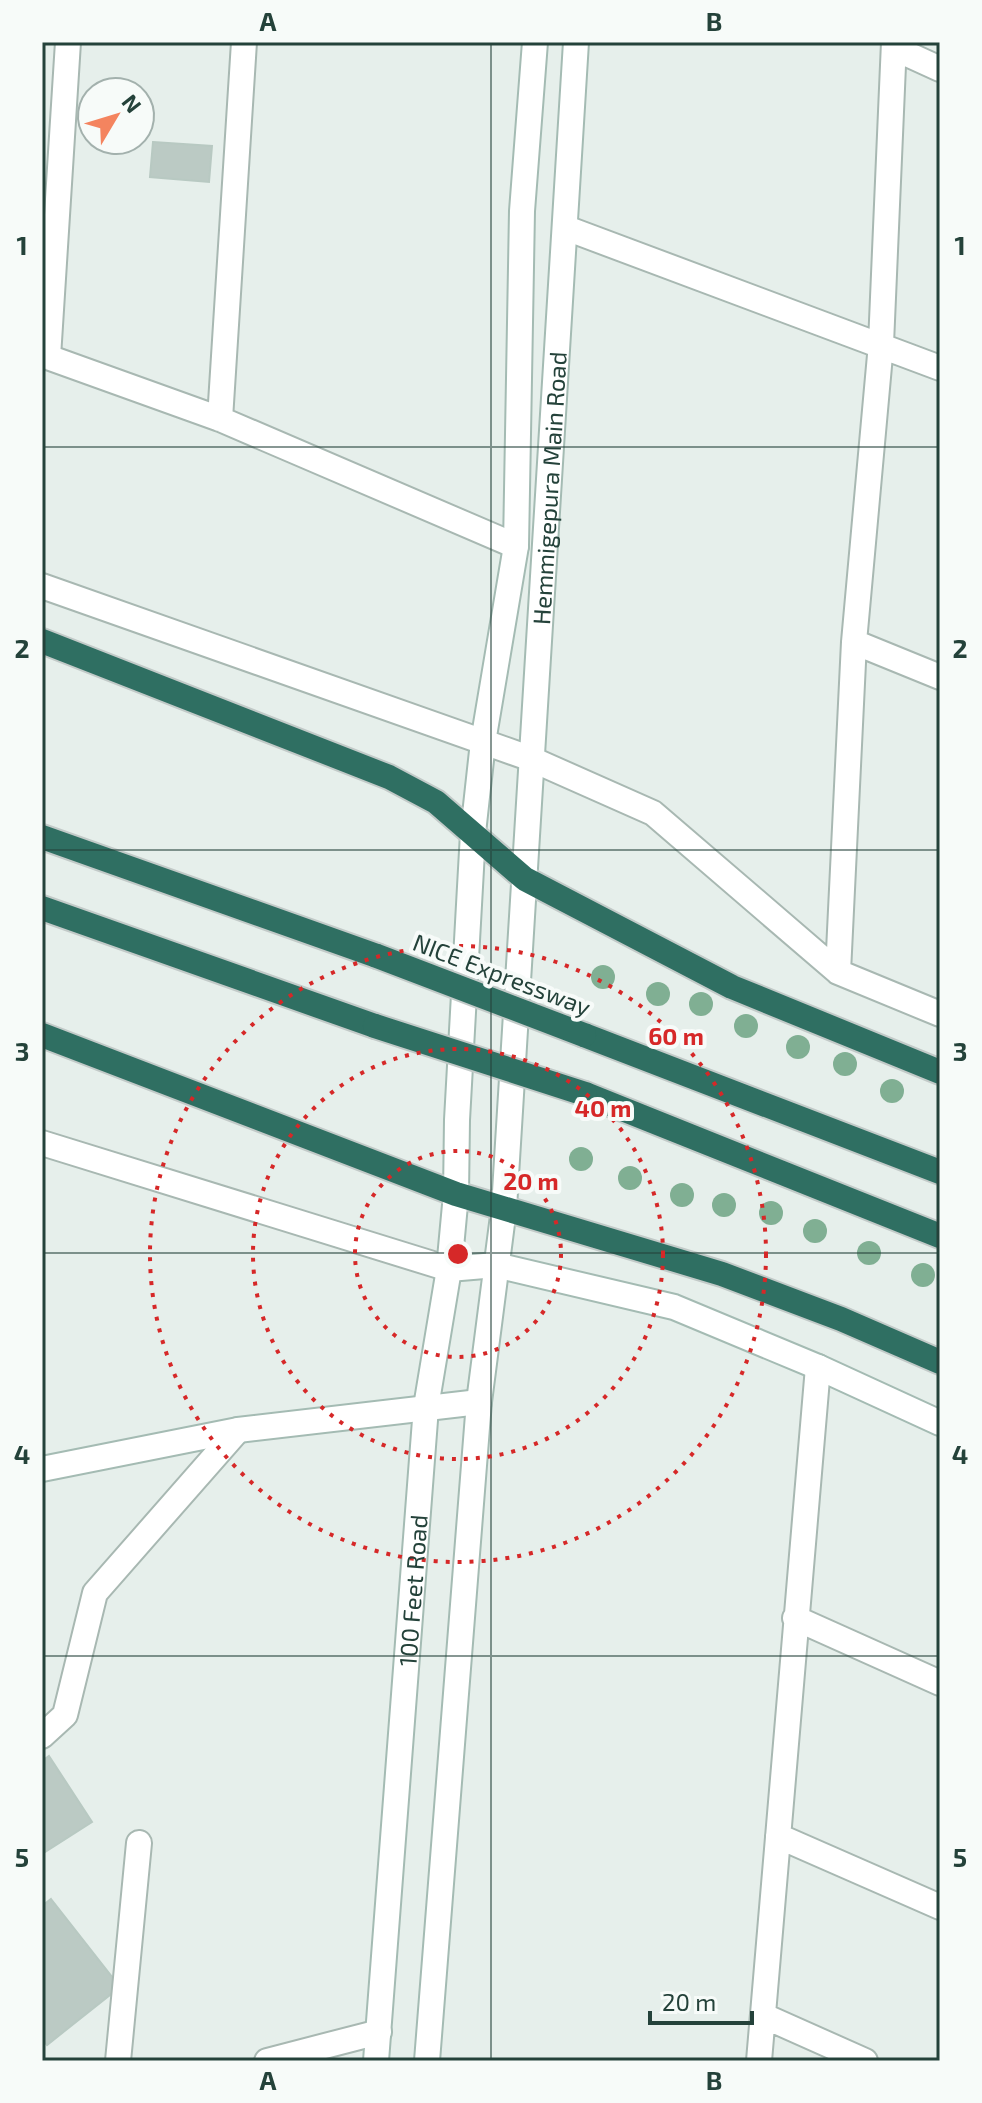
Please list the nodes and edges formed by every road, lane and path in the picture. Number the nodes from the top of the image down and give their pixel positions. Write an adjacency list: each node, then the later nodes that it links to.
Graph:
1 (68, 42): 9 (street)
2 (244, 42): 11 (street)
3 (535, 42): 12 (street, Hemmigepura Main Road)
4 (576, 42): 7 (street, Hemmigepura Main Road)
5 (894, 45): 6 (street); 8 (street)
6 (940, 69)
7 (566, 228): 8 (street); 18 (street, Hemmigepura Main Road)
8 (881, 344): 10 (street); 15 (street)
9 (45, 356): 11 (street)
10 (940, 368)
11 (220, 419): 12 (street)
12 (516, 546): 17 (street, Hemmigepura Main Road)
13 (42, 586): 17 (street)
14 (42, 641): 19 (highway)
15 (854, 642): 16 (street); 23 (street)
16 (940, 677)
17 (483, 742): 18 (street); 19 (street, Hemmigepura Main Road)
18 (529, 758): 21 (street, Hemmigepura Main Road); 23 (street)
19 (473, 833): 21 (highway); 27 (street, Hemmigepura Main Road)
20 (42, 837): 29 (highway, NICE Expressway, bridge)
21 (525, 879): 26 (highway); 31 (street, Hemmigepura Main Road)
22 (42, 908): 32 (highway, bridge)
23 (838, 972): 24 (street)
24 (940, 1014)
25 (42, 1035): 30 (highway)
26 (940, 1072)
27 (457, 1120): 30 (street, 100 Feet Road)
28 (42, 1143): 34 (street)
29 (940, 1172)
30 (456, 1194): 31 (highway); 34 (street, 100 Feet Road)
31 (504, 1208): 33 (street); 35 (highway)
32 (940, 1236)
33 (496, 1265): 34 (street); 36 (street); 37 (street)
34 (449, 1269): 38 (street, 100 Feet Road)
35 (940, 1362)
36 (818, 1367): 39 (street); 42 (street)
37 (479, 1402): 38 (street); 53 (street)
38 (426, 1407): 40 (street); 49 (street, 100 Feet Road)
39 (940, 1423)
40 (238, 1430): 41 (street); 44 (street)
41 (42, 1469)
42 (795, 1618): 43 (street); 45 (street)
43 (940, 1683)
44 (42, 1736)
45 (778, 1836): 47 (street); 48 (street)
46 (139, 1843): 50 (street)
47 (940, 1907)
48 (764, 2016): 54 (street); 55 (street)
49 (379, 2032): 51 (street); 52 (street, 100 Feet Road)
50 (118, 2061)
51 (267, 2061)
52 (376, 2061)
53 (427, 2061)
54 (759, 2061)
55 (865, 2061)

